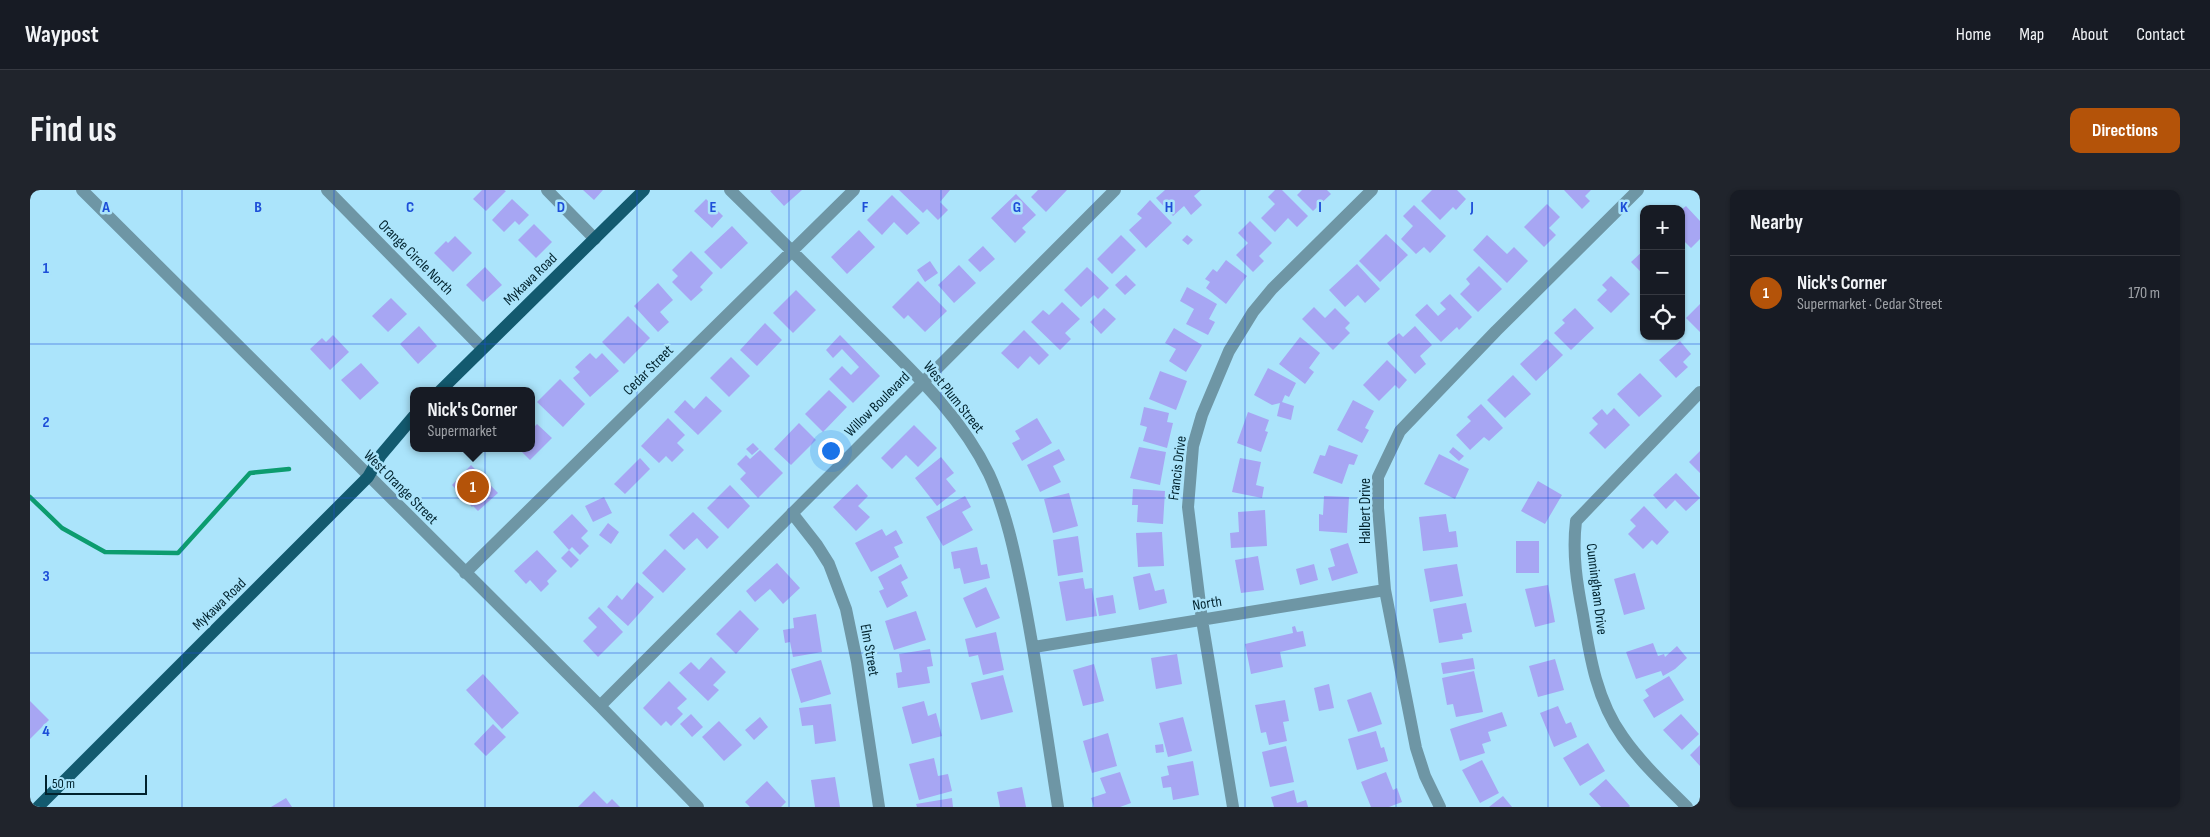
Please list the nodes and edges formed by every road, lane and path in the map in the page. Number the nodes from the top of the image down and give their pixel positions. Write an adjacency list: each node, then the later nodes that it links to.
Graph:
1 (82, 190): 17 (street, West Orange Street)
2 (327, 190): 12 (street, Orange Circle North)
3 (547, 190): 10 (street)
4 (644, 190): 10 (main road, Mykawa Road)
5 (730, 190): 11 (street, West Plum Street)
6 (854, 190): 11 (street, Cedar Street)
7 (1115, 190): 13 (street, Willow Boulevard)
8 (1372, 190): 21 (street, Francis Drive)
9 (1638, 190): 20 (street, Halbert Drive)
10 (595, 239): 12 (main road, Mykawa Road)
11 (792, 252): 13 (street, West Plum Street); 19 (street, Cedar Street)
12 (482, 348): 14 (main road, Mykawa Road)
13 (923, 382): 18 (street, Willow Boulevard); 22 (street, West Plum Street)
14 (444, 387)
15 (1700, 392): 30 (street, Cunningham Drive)
16 (410, 421): 17 (main road, Mykawa Road)
17 (368, 477): 19 (street, West Orange Street); 24 (main road, Mykawa Road)
18 (792, 513): 23 (street, Willow Boulevard); 26 (street, Elm Street)
19 (465, 573): 23 (street, West Orange Street)
20 (1385, 590): 21 (street, North); 29 (street, Halbert Drive)
21 (1202, 620): 22 (street, North); 28 (street, Francis Drive)
22 (1034, 647): 27 (street, West Plum Street)
23 (600, 706): 25 (street, West Orange Street)
24 (38, 807)
25 (698, 807)
26 (879, 807)
27 (1058, 807)
28 (1233, 807)
29 (1440, 807)
30 (1687, 807)

